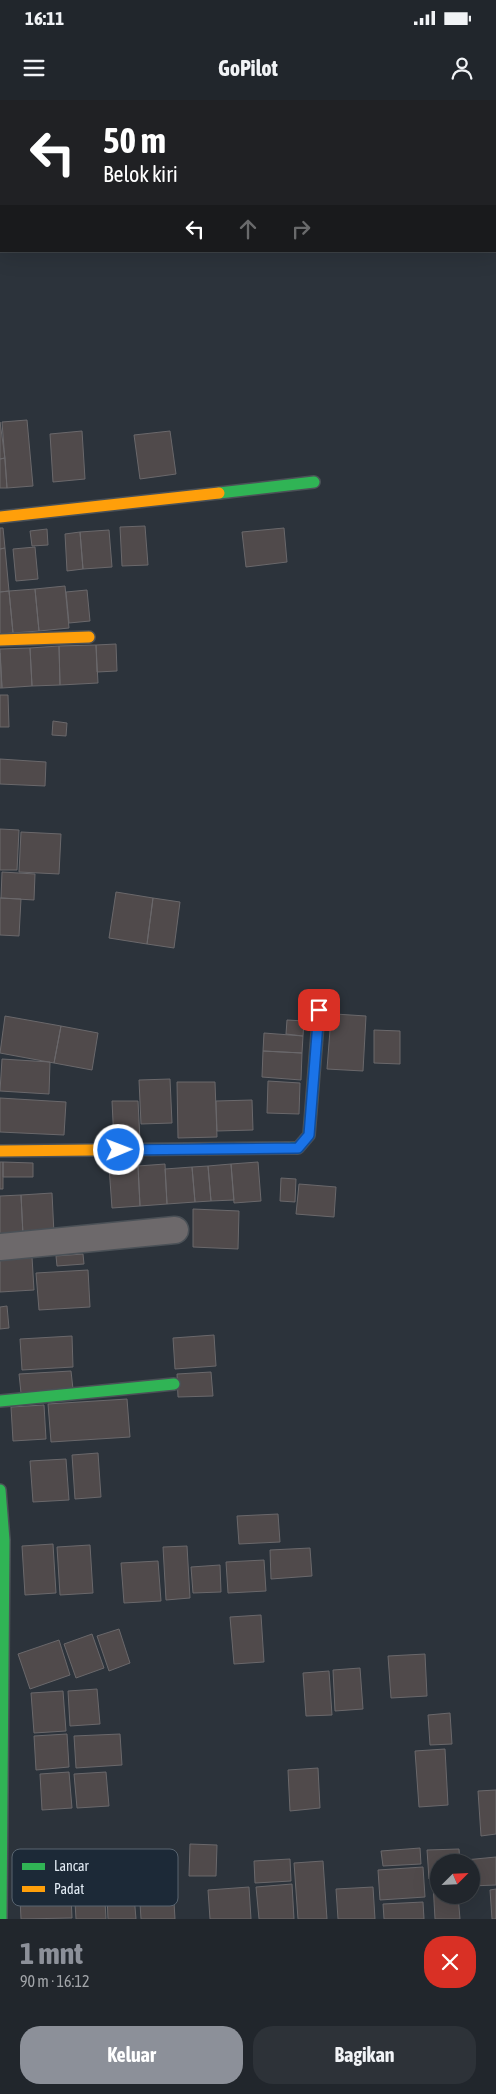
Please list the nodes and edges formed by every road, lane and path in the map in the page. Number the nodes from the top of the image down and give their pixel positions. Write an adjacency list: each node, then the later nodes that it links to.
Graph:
1 (314, 482): 2 (street)
2 (0, 517)
3 (89, 637): 4 (street)
4 (0, 640)
5 (319, 1010): 6 (street)
6 (0, 1151)
7 (175, 1230): 8 (street)
8 (0, 1246)
9 (174, 1384): 10 (street)
10 (0, 1401)
11 (0, 1490): 12 (street)
12 (0, 1919)

